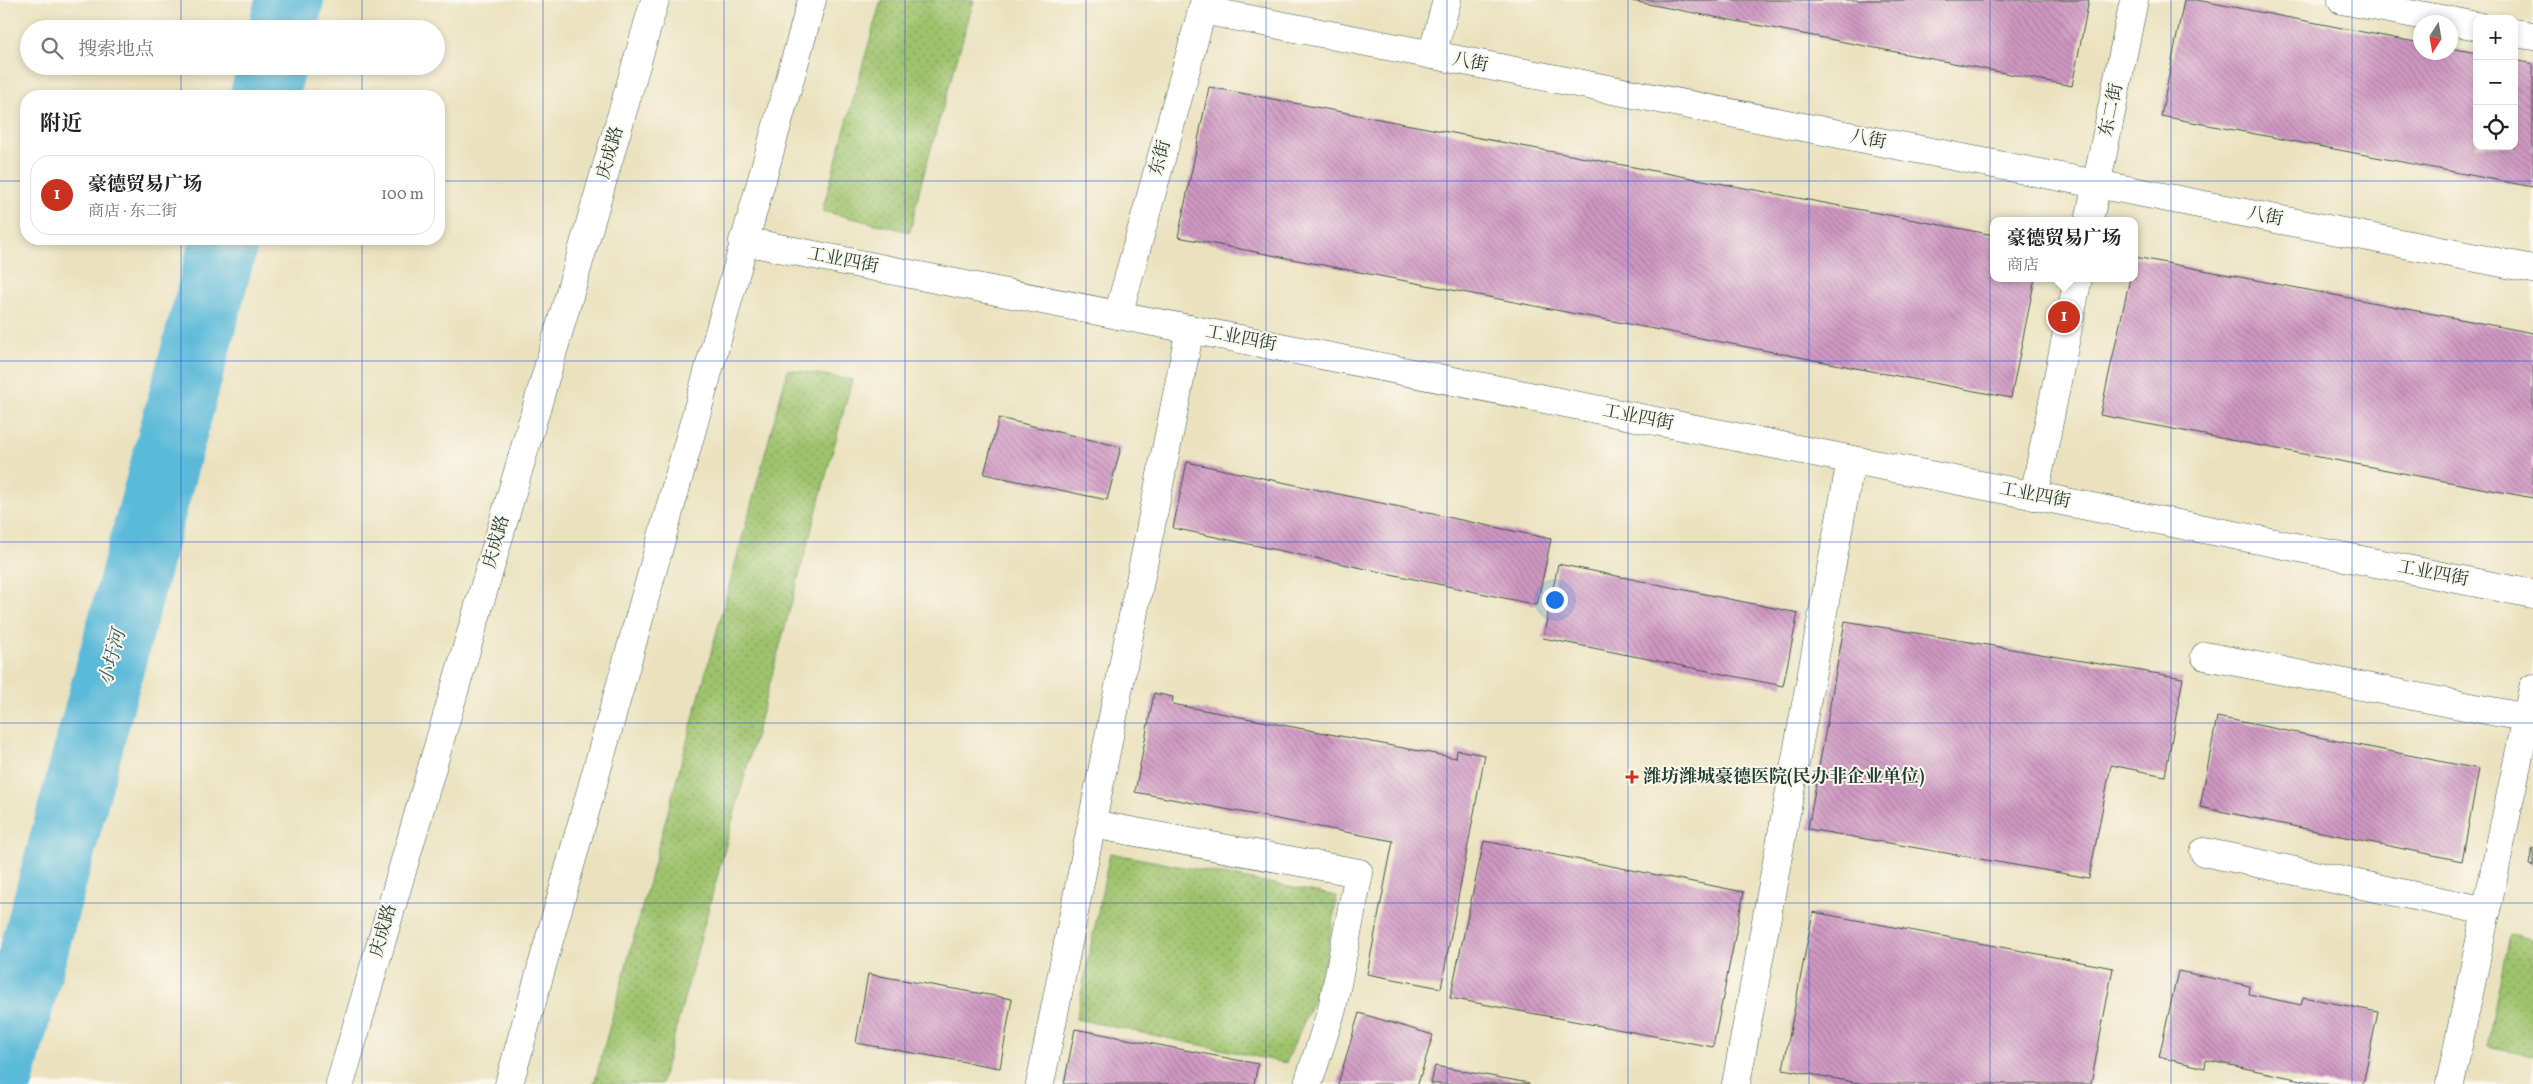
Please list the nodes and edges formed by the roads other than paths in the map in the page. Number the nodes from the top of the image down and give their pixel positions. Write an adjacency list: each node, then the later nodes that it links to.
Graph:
1 (655, 0): 27 (street, 庆成路)
2 (812, 0): 13 (street)
3 (1447, 0): 10 (street)
4 (2134, 0): 11 (street, 东二街)
5 (2342, 0): 7 (street)
6 (1204, 5): 10 (street, 八街); 16 (street, 东街)
7 (2473, 25)
8 (2518, 34): 9 (street)
9 (2533, 36)
10 (1432, 55): 11 (street, 八街)
11 (2097, 184): 12 (street, 东二街); 14 (street, 八街)
12 (2090, 217)
13 (743, 241): 16 (street, 工业四街); 28 (street)
14 (2533, 269)
15 (2077, 282): 19 (street)
16 (1118, 315): 17 (street, 工业四街)
17 (1190, 330): 18 (street, 工业四街); 24 (street)
18 (1851, 460): 19 (street, 工业四街); 31 (street)
19 (2034, 496): 20 (street, 工业四街)
20 (2533, 594)
21 (2205, 656): 23 (street)
22 (2533, 688): 23 (street)
23 (2530, 719): 26 (street)
24 (1092, 824): 29 (street); 30 (street)
25 (2204, 852): 26 (street)
26 (2487, 911): 32 (street)
27 (340, 1084)
28 (509, 1084)
29 (1040, 1084)
30 (1308, 1084)
31 (1736, 1084)
32 (2450, 1084)

